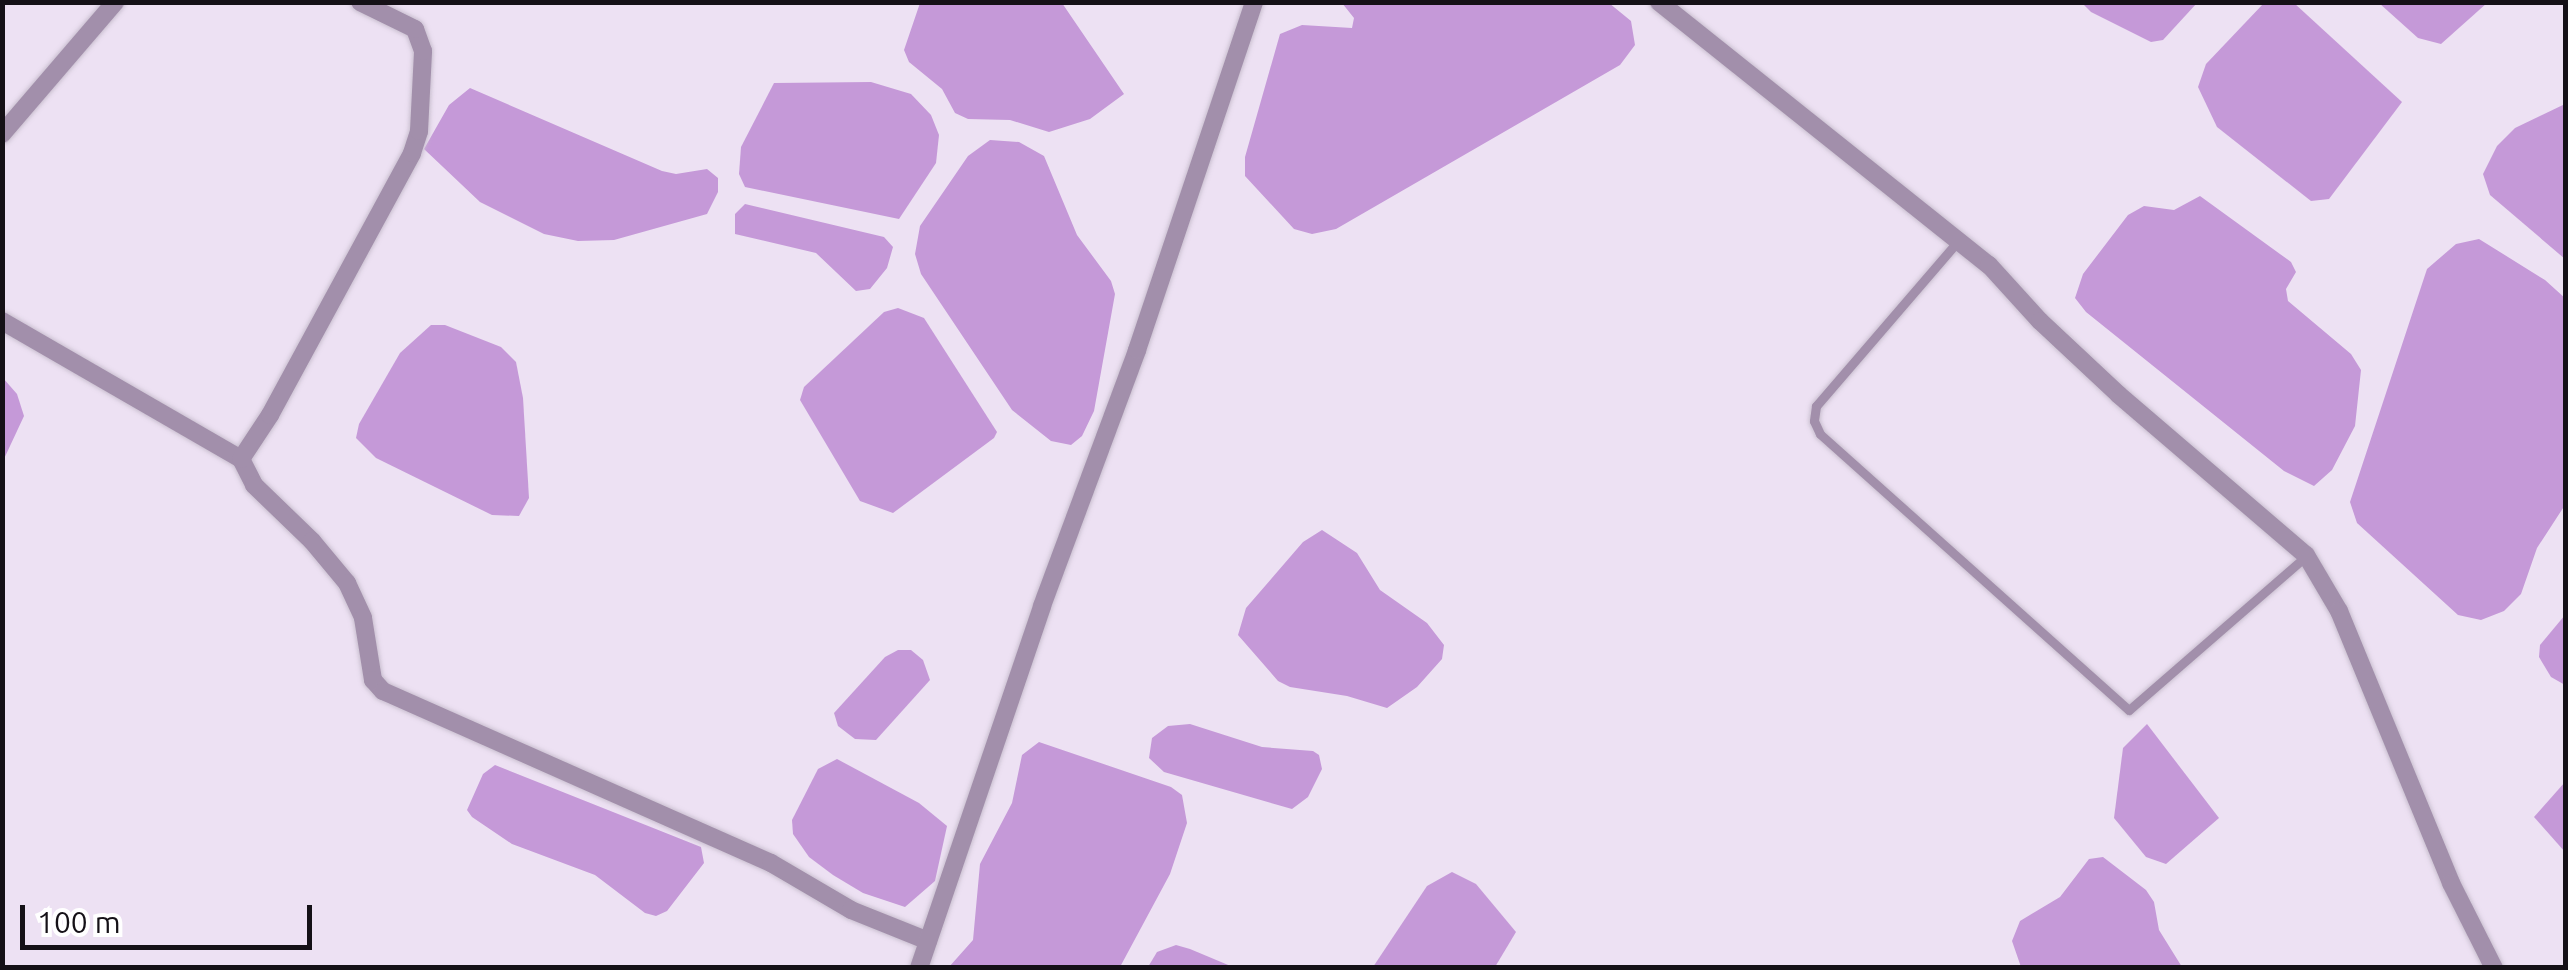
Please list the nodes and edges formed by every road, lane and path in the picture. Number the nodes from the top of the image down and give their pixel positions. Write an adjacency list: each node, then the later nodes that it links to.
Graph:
1 (115, 2): 5 (street)
2 (360, 2): 8 (street)
3 (1254, 2): 10 (street)
4 (1659, 2): 6 (street)
5 (2, 134)
6 (1958, 241): 9 (street); 9 (lane)
7 (2, 321): 8 (street)
8 (241, 459): 10 (street)
9 (2306, 556): 12 (street)
10 (928, 941): 11 (street)
11 (919, 968)
12 (2494, 968)

